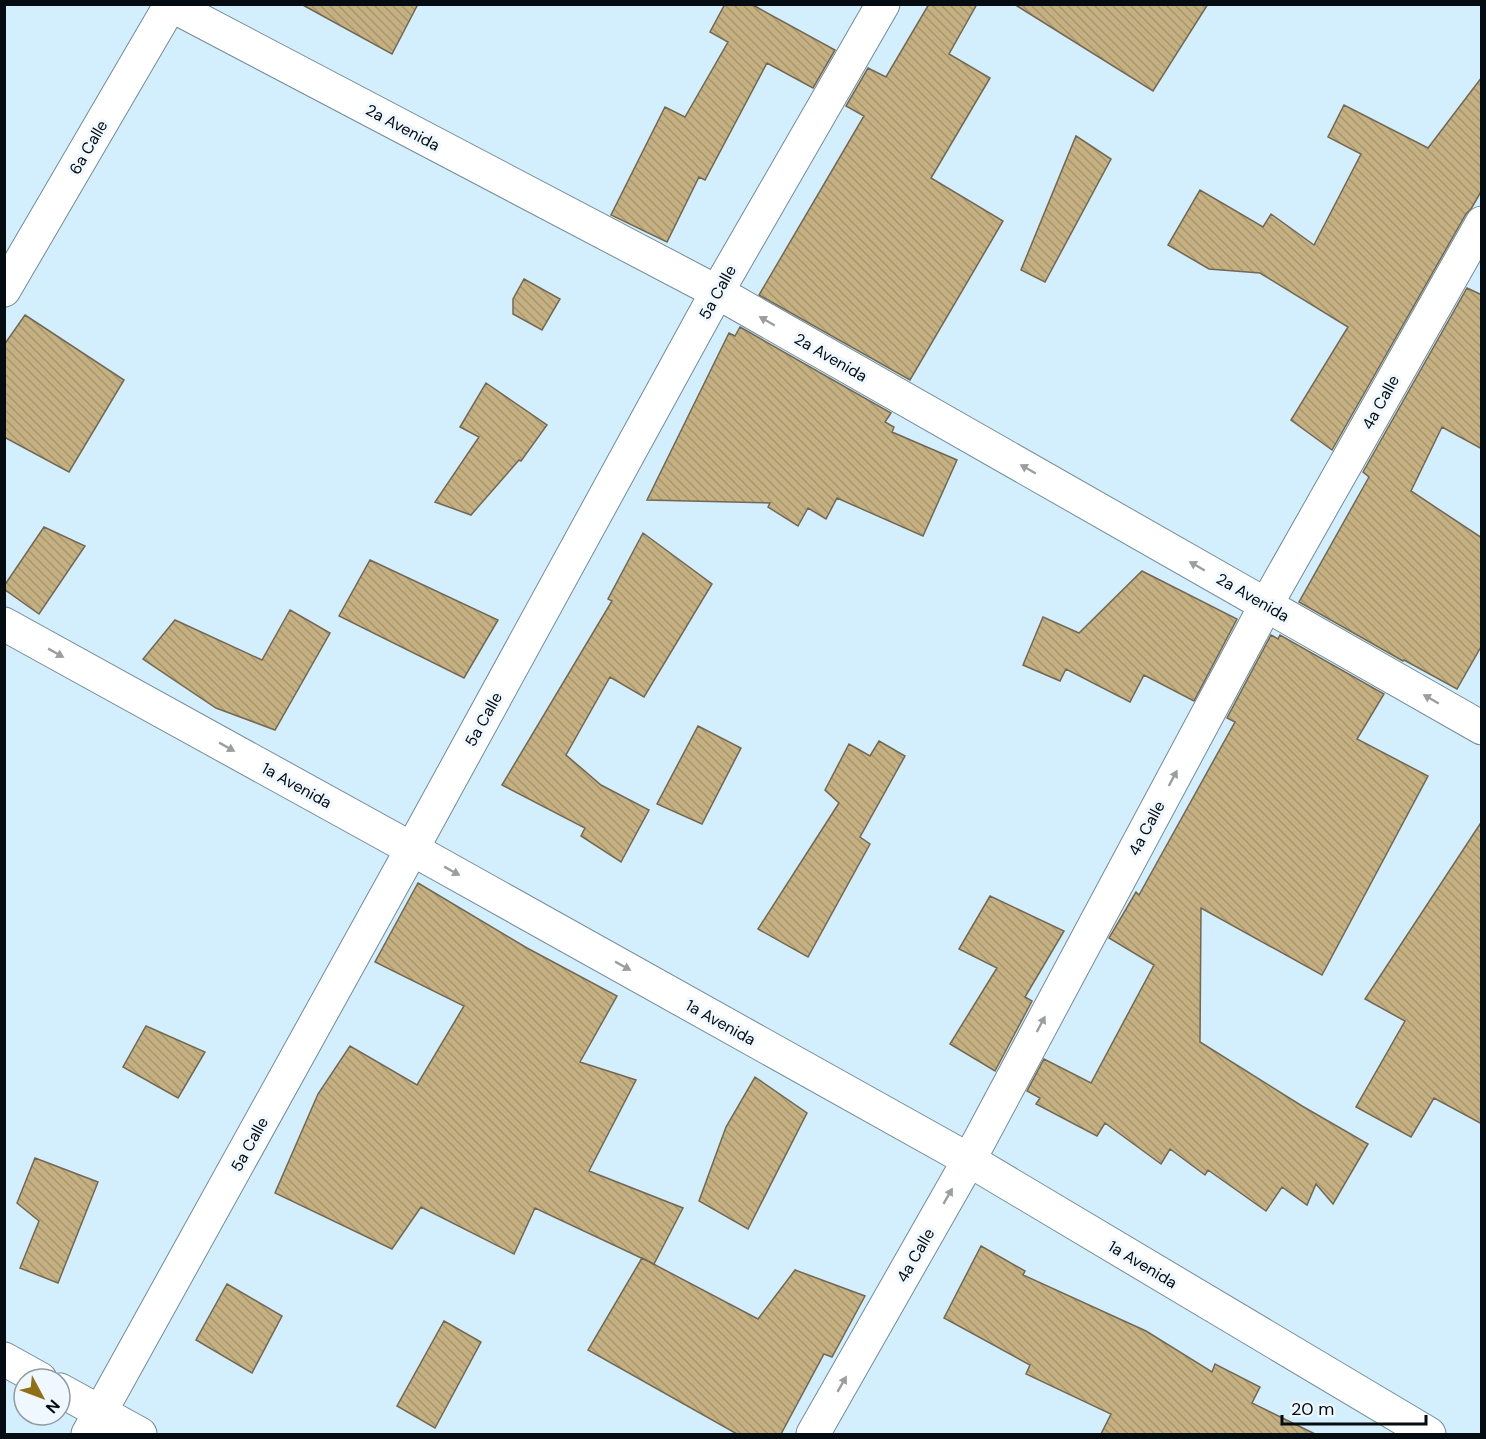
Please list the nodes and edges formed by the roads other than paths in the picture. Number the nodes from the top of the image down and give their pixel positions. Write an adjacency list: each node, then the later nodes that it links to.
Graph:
1 (883, 4): 5 (street, 5a Calle)
2 (170, 5): 4 (street, 6a Calle); 5 (street, 2a Avenida)
3 (1482, 223): 6 (street, 4a Calle)
4 (4, 290)
5 (717, 292): 6 (street, 2a Avenida, one-way to 5); 9 (street, 5a Calle)
6 (1266, 605): 8 (street, 2a Avenida, one-way to 6); 10 (street, 4a Calle, one-way to 6)
7 (4, 624): 9 (street, 1a Avenida, one-way to 9)
8 (1482, 728)
9 (412, 849): 10 (street, 1a Avenida, one-way to 10); 14 (street, 5a Calle)
10 (969, 1160): 16 (street, 4a Calle, one-way to 10); 17 (street, 1a Avenida)
11 (4, 1359): 12 (street)
12 (18, 1367)
13 (72, 1402): 14 (street)
14 (94, 1424): 15 (street)
15 (140, 1434)
16 (813, 1434)
17 (1429, 1434)

